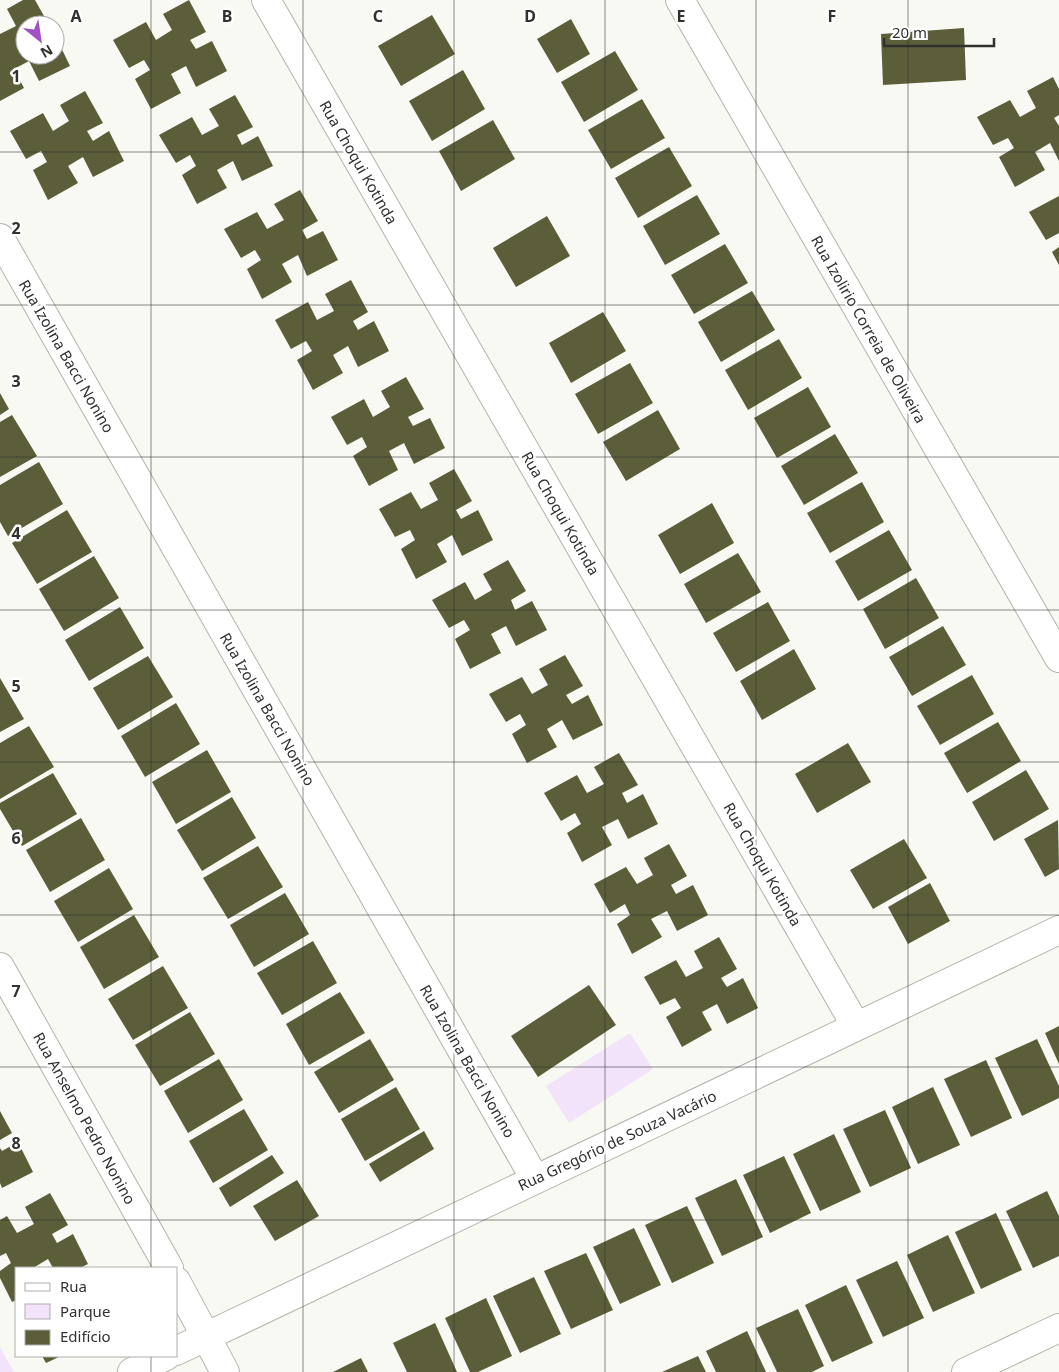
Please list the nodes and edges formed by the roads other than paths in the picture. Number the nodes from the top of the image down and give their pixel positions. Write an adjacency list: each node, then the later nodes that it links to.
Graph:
1 (266, 0): 7 (street, Rua Choqui Kotinda)
2 (680, 0): 4 (street, Rua Izolirio Correia de Oliveira)
3 (0, 238): 8 (street, Rua Izolina Bacci Nonino)
4 (1059, 658)
5 (1059, 930): 7 (street, Rua Gregório de Souza Vacário)
6 (0, 968): 9 (street, Rua Anselmo Pedro Nonino)
7 (856, 1026): 8 (street, Rua Gregório de Souza Vacário)
8 (535, 1179): 12 (street, Rua Gregório de Souza Vacário)
9 (168, 1267)
10 (178, 1285): 12 (street)
11 (1059, 1328): 17 (street)
12 (207, 1336): 13 (street, Rua Gregório de Souza Vacário); 16 (street)
13 (178, 1350)
14 (164, 1357): 15 (street)
15 (132, 1372)
16 (225, 1372)
17 (966, 1372)

